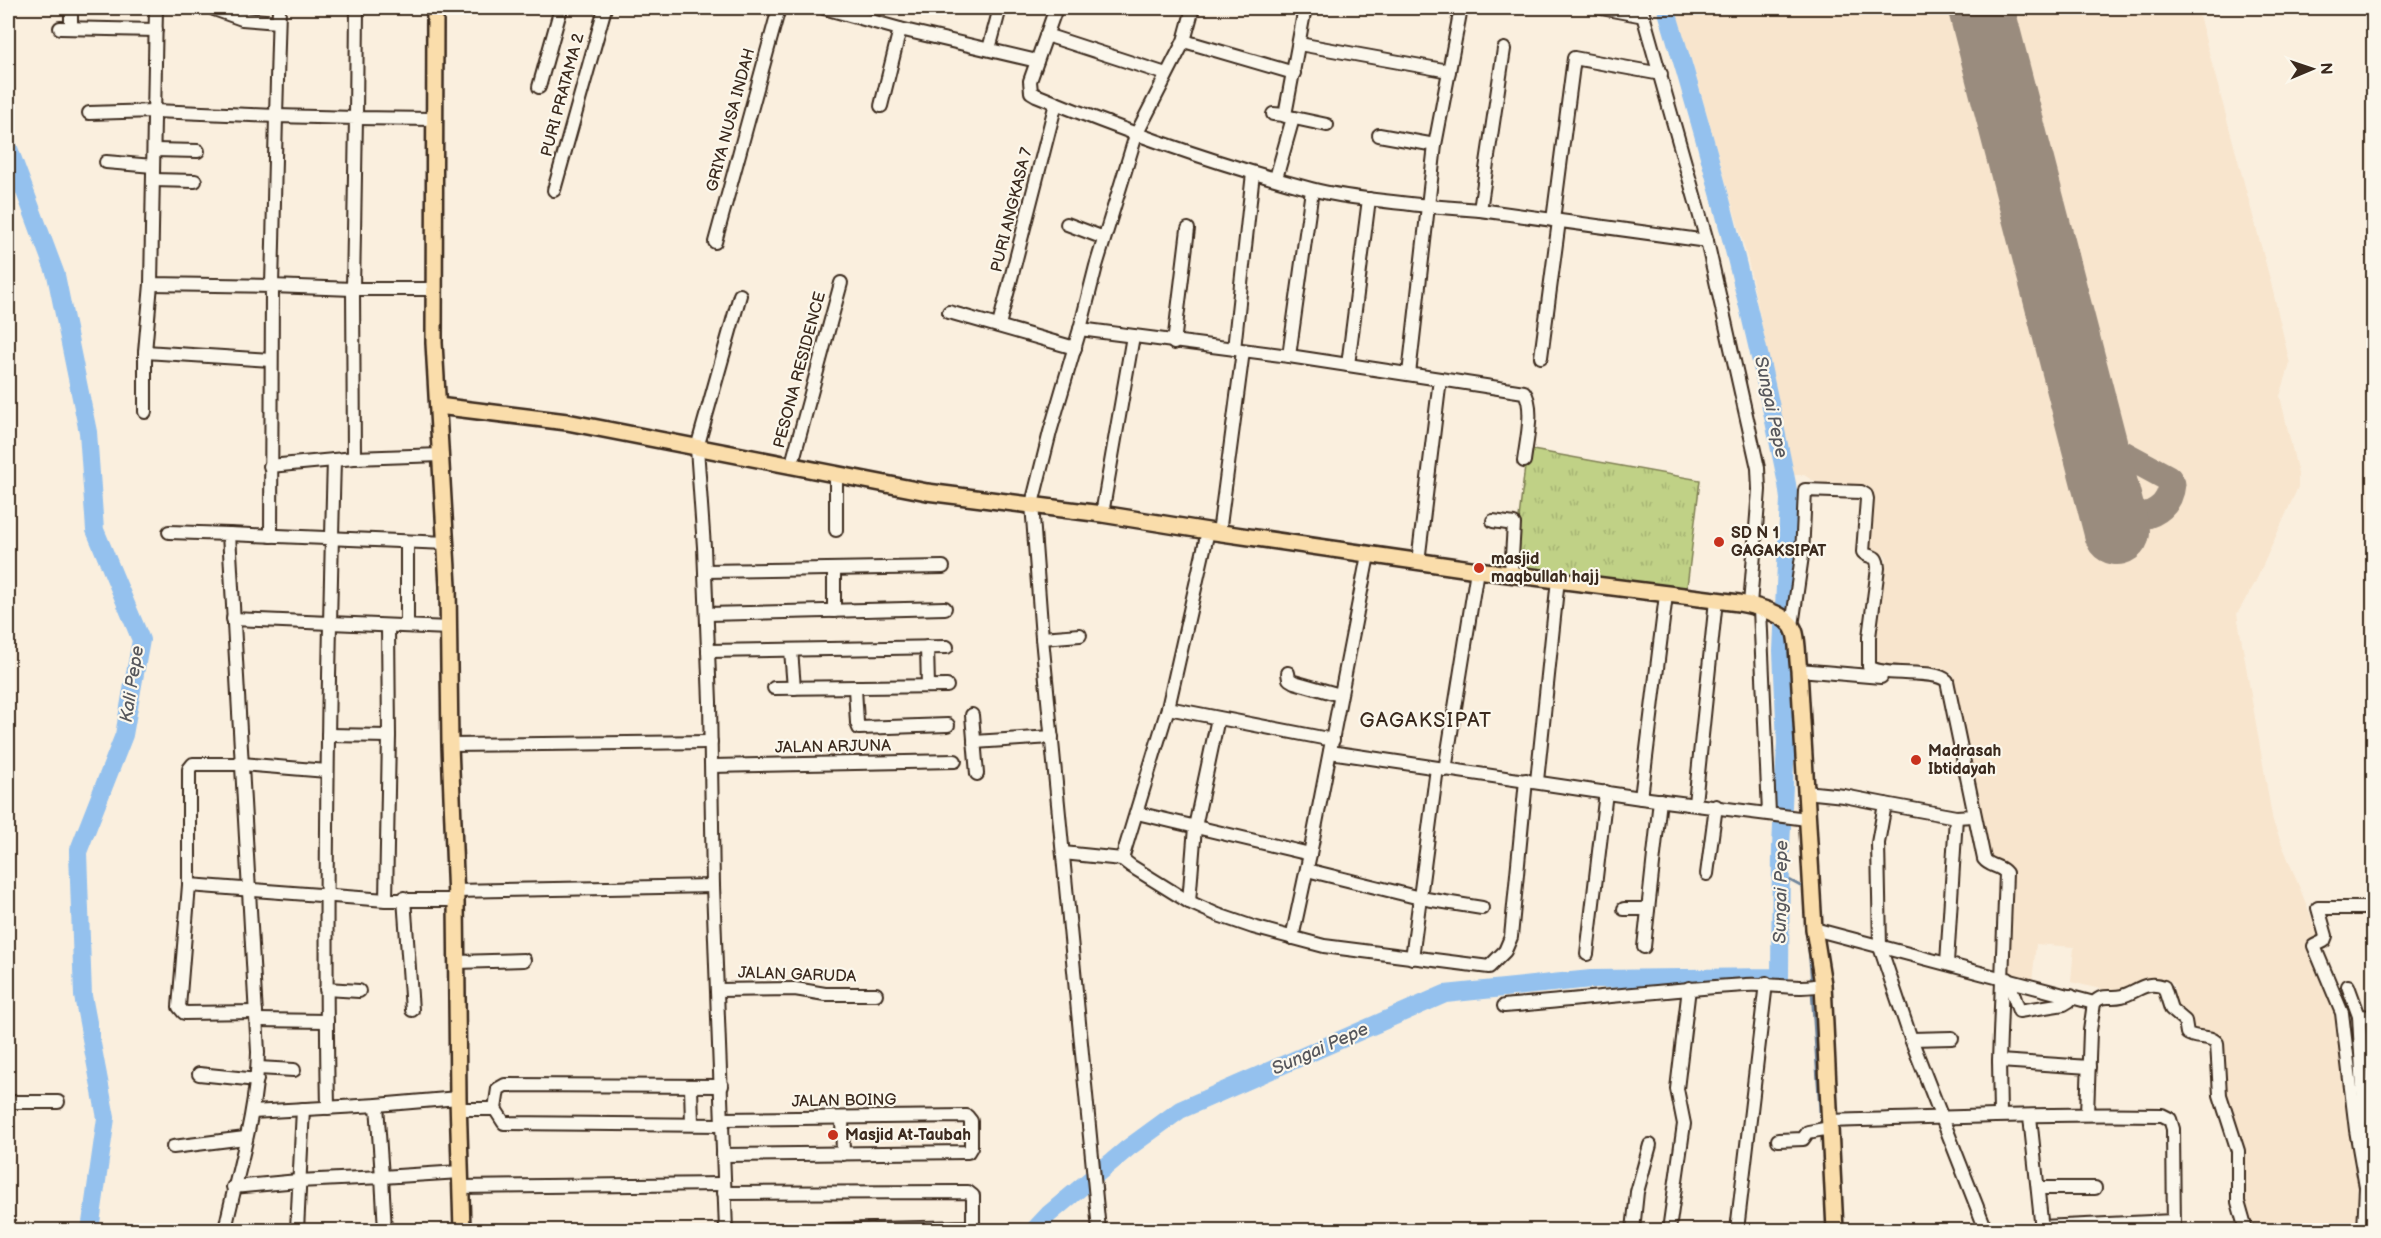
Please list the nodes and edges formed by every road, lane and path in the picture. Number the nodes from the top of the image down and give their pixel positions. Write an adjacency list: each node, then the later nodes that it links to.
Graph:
1 (71, 8): 21 (street)
2 (156, 8): 21 (street)
3 (279, 8): 19 (street)
4 (357, 8): 39 (street)
5 (435, 8): 40 (main road)
6 (561, 8): 32 (street)
7 (604, 8): 53 (street, PURI PRATAMA 2)
8 (779, 8): 63 (street, GRIYA NUSA INDAH)
9 (824, 8): 18 (street)
10 (1000, 8): 25 (street)
11 (1056, 8): 22 (street)
12 (1193, 8): 23 (street)
13 (1305, 8): 24 (street)
14 (1461, 8): 28 (street)
15 (1601, 8): 17 (street)
16 (214, 9): 19 (street)
17 (1642, 12): 31 (street)
18 (865, 13): 20 (street)
19 (278, 22): 37 (street)
20 (900, 29): 25 (street); 34 (street)
21 (156, 30): 35 (street)
22 (1046, 35): 27 (street); 30 (street)
23 (1184, 40): 29 (street); 30 (street)
24 (1299, 44): 28 (street); 29 (street)
25 (989, 49): 27 (street)
26 (1504, 49): 57 (street)
27 (1037, 61): 33 (street)
28 (1449, 71): 44 (street)
29 (1294, 73): 38 (street)
30 (1166, 74): 42 (street)
31 (1661, 74): 58 (street); 62 (street)
32 (539, 87)
33 (1056, 103): 42 (street); 71 (street, PURI ANGKASA 7)
34 (881, 106)
35 (154, 111): 36 (street); 37 (street); 45 (street)
36 (89, 113)
37 (276, 116): 39 (street); 66 (street)
38 (1283, 116): 41 (street); 50 (street)
39 (356, 118): 40 (street); 67 (street)
40 (434, 119): 68 (main road)
41 (1327, 125)
42 (1136, 135): 49 (street); 61 (street)
43 (1379, 135): 44 (street)
44 (1435, 145): 56 (street)
45 (154, 150): 46 (street); 48 (street)
46 (198, 151)
47 (106, 162): 48 (street)
48 (153, 166): 51 (street)
49 (1253, 173): 50 (street); 76 (street)
50 (1276, 178): 54 (street)
51 (153, 180): 52 (street); 65 (street)
52 (195, 181)
53 (554, 190)
54 (1312, 190): 55 (street); 78 (street)
55 (1369, 199): 56 (street); 81 (street)
56 (1428, 206): 57 (street); 82 (street)
57 (1480, 210): 58 (street)
58 (1556, 220): 62 (street); 79 (street)
59 (1067, 224): 61 (street)
60 (1188, 229): 74 (street)
61 (1104, 238): 72 (street)
62 (1707, 241): 116 (street)
63 (715, 242)
64 (841, 282): 92 (street, PESONA RESIDENCE)
65 (152, 284): 66 (street); 77 (street)
66 (272, 286): 67 (street); 80 (street)
67 (353, 289): 68 (street); 88 (street)
68 (434, 289): 84 (main road)
69 (740, 295): 86 (street)
70 (949, 312): 71 (street)
71 (999, 326): 75 (street)
72 (1080, 329): 73 (street); 75 (street)
73 (1133, 336): 74 (street); 95 (street)
74 (1174, 343): 76 (street)
75 (1075, 348): 94 (street)
76 (1238, 350): 78 (street); 99 (street)
77 (146, 352): 80 (street); 85 (street)
78 (1289, 356): 81 (street)
79 (1540, 357)
80 (271, 360): 91 (street)
81 (1348, 365): 82 (street)
82 (1409, 374): 83 (street)
83 (1440, 379): 90 (street); 106 (street)
84 (438, 405): 86 (main road); 87 (main road)
85 (145, 412)
86 (697, 448): 92 (main road); 110 (street)
87 (441, 455): 88 (street); 104 (main road)
88 (354, 458): 89 (street)
89 (334, 460): 91 (street); 102 (street)
90 (1524, 461)
91 (270, 466): 101 (street)
92 (791, 467): 93 (main road)
93 (836, 476): 94 (main road); 97 (street)
94 (1032, 504): 95 (main road); 126 (street)
95 (1102, 514): 99 (main road)
96 (1493, 521): 111 (street)
97 (836, 530)
98 (169, 532): 100 (street)
99 (1213, 532): 105 (main road); 140 (street)
100 (229, 534): 101 (street); 119 (street)
101 (271, 537): 102 (street)
102 (332, 538): 103 (street); 120 (street)
103 (407, 542): 104 (street); 123 (street)
104 (447, 543): 124 (main road)
105 (1368, 555): 106 (main road); 139 (street)
106 (1418, 562): 109 (main road)
107 (943, 567): 108 (street)
108 (834, 569): 110 (street); 117 (street)
109 (1477, 570): 111 (main road); 154 (street)
110 (705, 571): 118 (street)
111 (1511, 573): 112 (main road)
112 (1558, 579): 113 (main road); 157 (street)
113 (1666, 595): 114 (main road); 160 (street)
114 (1716, 600): 116 (main road); 162 (street)
115 (945, 608): 117 (street)
116 (1759, 608): 121 (main road); 166 (street)
117 (834, 610): 118 (street)
118 (706, 614): 130 (street)
119 (233, 619): 120 (street); 152 (street)
120 (328, 623): 122 (street); 144 (street)
121 (1788, 623): 131 (main road); 167 (street)
122 (388, 626): 123 (street); 145 (street)
123 (407, 626): 124 (street)
124 (449, 628): 149 (main road)
125 (1080, 635): 126 (street)
126 (1042, 638): 146 (street)
127 (927, 647): 128 (street); 129 (street); 134 (street)
128 (947, 647)
129 (791, 650): 130 (street); 137 (street)
130 (708, 651): 147 (street)
131 (1799, 670): 133 (street); 159 (main road)
132 (1288, 673): 139 (street)
133 (1924, 681)
134 (928, 686): 135 (street); 138 (street)
135 (947, 686)
136 (774, 688): 137 (street)
137 (794, 688): 138 (street)
138 (855, 688): 143 (street)
139 (1340, 695): 150 (street)
140 (1168, 708): 142 (street); 165 (street)
141 (972, 715): 148 (street)
142 (1218, 718): 150 (street); 170 (street)
143 (948, 725)
144 (328, 735): 145 (street); 155 (street)
145 (389, 736): 183 (street)
146 (1052, 737): 148 (street); 171 (street)
147 (711, 742): 149 (street); 153 (street)
148 (974, 742): 156 (street)
149 (450, 745): 180 (main road)
150 (1331, 746): 154 (street); 172 (street)
151 (955, 761): 153 (street, JALAN ARJUNA)
152 (242, 764): 155 (street); 176 (street); 178 (street)
153 (712, 766): 177 (street)
154 (1441, 769): 157 (street); 182 (street)
155 (327, 771): 179 (street)
156 (977, 774)
157 (1532, 780): 158 (street); 194 (street)
158 (1606, 792): 160 (street); 193 (street)
159 (1805, 792): 163 (street); 169 (main road)
160 (1641, 798): 161 (street)
161 (1660, 800): 162 (street); 188 (street)
162 (1695, 803): 164 (street)
163 (1885, 804): 168 (street); 192 (street)
164 (1716, 806): 166 (street); 175 (street)
165 (1137, 813): 170 (street); 173 (street)
166 (1772, 814): 169 (street)
167 (1973, 816): 168 (street); 198 (street)
168 (1956, 817): 197 (street)
169 (1801, 818): 189 (main road)
170 (1195, 827): 172 (street); 184 (street)
171 (1063, 853): 173 (street); 264 (street)
172 (1310, 855): 174 (street)
173 (1122, 859): 184 (street)
174 (1307, 870): 182 (street); 190 (street)
175 (1707, 874)
176 (189, 885): 178 (street); 211 (street)
177 (713, 886): 180 (street); 204 (street)
178 (249, 888): 179 (street); 211 (street)
179 (327, 894): 183 (street); 203 (street)
180 (455, 896): 181 (street); 196 (main road)
181 (404, 898): 183 (street); 210 (street)
182 (1420, 898): 185 (street); 194 (street)
183 (386, 900)
184 (1189, 902): 190 (street)
185 (1482, 908)
186 (2373, 908): 253 (street)
187 (1624, 909): 188 (street)
188 (1648, 909): 191 (street)
189 (1814, 929): 192 (street); 200 (main road)
190 (1292, 938): 194 (street)
191 (1644, 947)
192 (1880, 947): 197 (street); 216 (street)
193 (1587, 954)
194 (1412, 958)
195 (524, 960): 196 (street)
196 (457, 962): 227 (main road)
197 (1947, 963): 198 (street)
198 (2006, 978): 207 (street); 207 (street); 217 (street)
199 (1766, 983): 200 (street); 202 (street); 267 (street)
200 (1821, 985): 240 (main road)
201 (2348, 986): 212 (street)
202 (1689, 988): 209 (street); 266 (street)
203 (326, 989): 205 (street); 214 (street)
204 (717, 990): 206 (street, JALAN GARUDA); 223 (street)
205 (359, 991)
206 (876, 994)
207 (2071, 996): 208 (street)
208 (2094, 1003): 218 (street); 270 (street)
209 (1504, 1006)
210 (412, 1010)
211 (256, 1016): 214 (street); 221 (street)
212 (2359, 1016): 213 (street); 224 (street)
213 (2373, 1017)
214 (327, 1021): 229 (street)
215 (1952, 1038): 216 (street)
216 (1911, 1039): 237 (street)
217 (1999, 1061): 218 (street); 234 (street)
218 (2089, 1067): 233 (street)
219 (294, 1070): 221 (street)
220 (199, 1074): 221 (street)
221 (258, 1074): 232 (street)
222 (692, 1086): 223 (street); 231 (street); 239 (street)
223 (722, 1086): 238 (street)
224 (2368, 1086): 253 (street)
225 (8, 1102): 226 (street)
226 (58, 1102)
227 (458, 1104): 228 (street); 231 (street); 248 (main road)
228 (377, 1105): 229 (street); 247 (street)
229 (328, 1108): 230 (street)
230 (303, 1109): 232 (street); 249 (street)
231 (495, 1109): 239 (street, JALAN BOING)
232 (252, 1112): 241 (street)
233 (2087, 1113): 235 (street); 256 (street)
234 (2000, 1114): 235 (street); 237 (street)
235 (2030, 1117): 251 (street)
236 (842, 1118): 238 (street, JALAN BOING); 245 (street); 245 (street, JALAN BOING)
237 (1942, 1118): 240 (street); 269 (street)
238 (722, 1122): 239 (street, JALAN BOING); 246 (street)
239 (692, 1124)
240 (1825, 1128): 242 (street); 268 (main road)
241 (245, 1138): 244 (street); 250 (street)
242 (1778, 1140)
243 (1650, 1145): 265 (street)
244 (174, 1147)
245 (843, 1154): 246 (street)
246 (723, 1155): 254 (street)
247 (382, 1178): 248 (street); 249 (street); 260 (street)
248 (460, 1179): 254 (street); 261 (main road)
249 (298, 1181): 250 (street); 259 (street)
250 (233, 1187): 258 (street)
251 (2038, 1188): 252 (street); 257 (street)
252 (2095, 1188)
253 (2366, 1188): 271 (street)
254 (724, 1189): 262 (street); 263 (street)
255 (2124, 1226): 256 (street); 257 (street)
256 (2174, 1226)
257 (2042, 1229)
258 (225, 1230)
259 (297, 1230)
260 (385, 1230)
261 (462, 1230)
262 (726, 1230)
263 (825, 1230)
264 (1099, 1230)
265 (1633, 1230)
266 (1669, 1230)
267 (1737, 1230)
268 (1835, 1230)
269 (1986, 1230)
270 (2246, 1230)
271 (2364, 1230)

